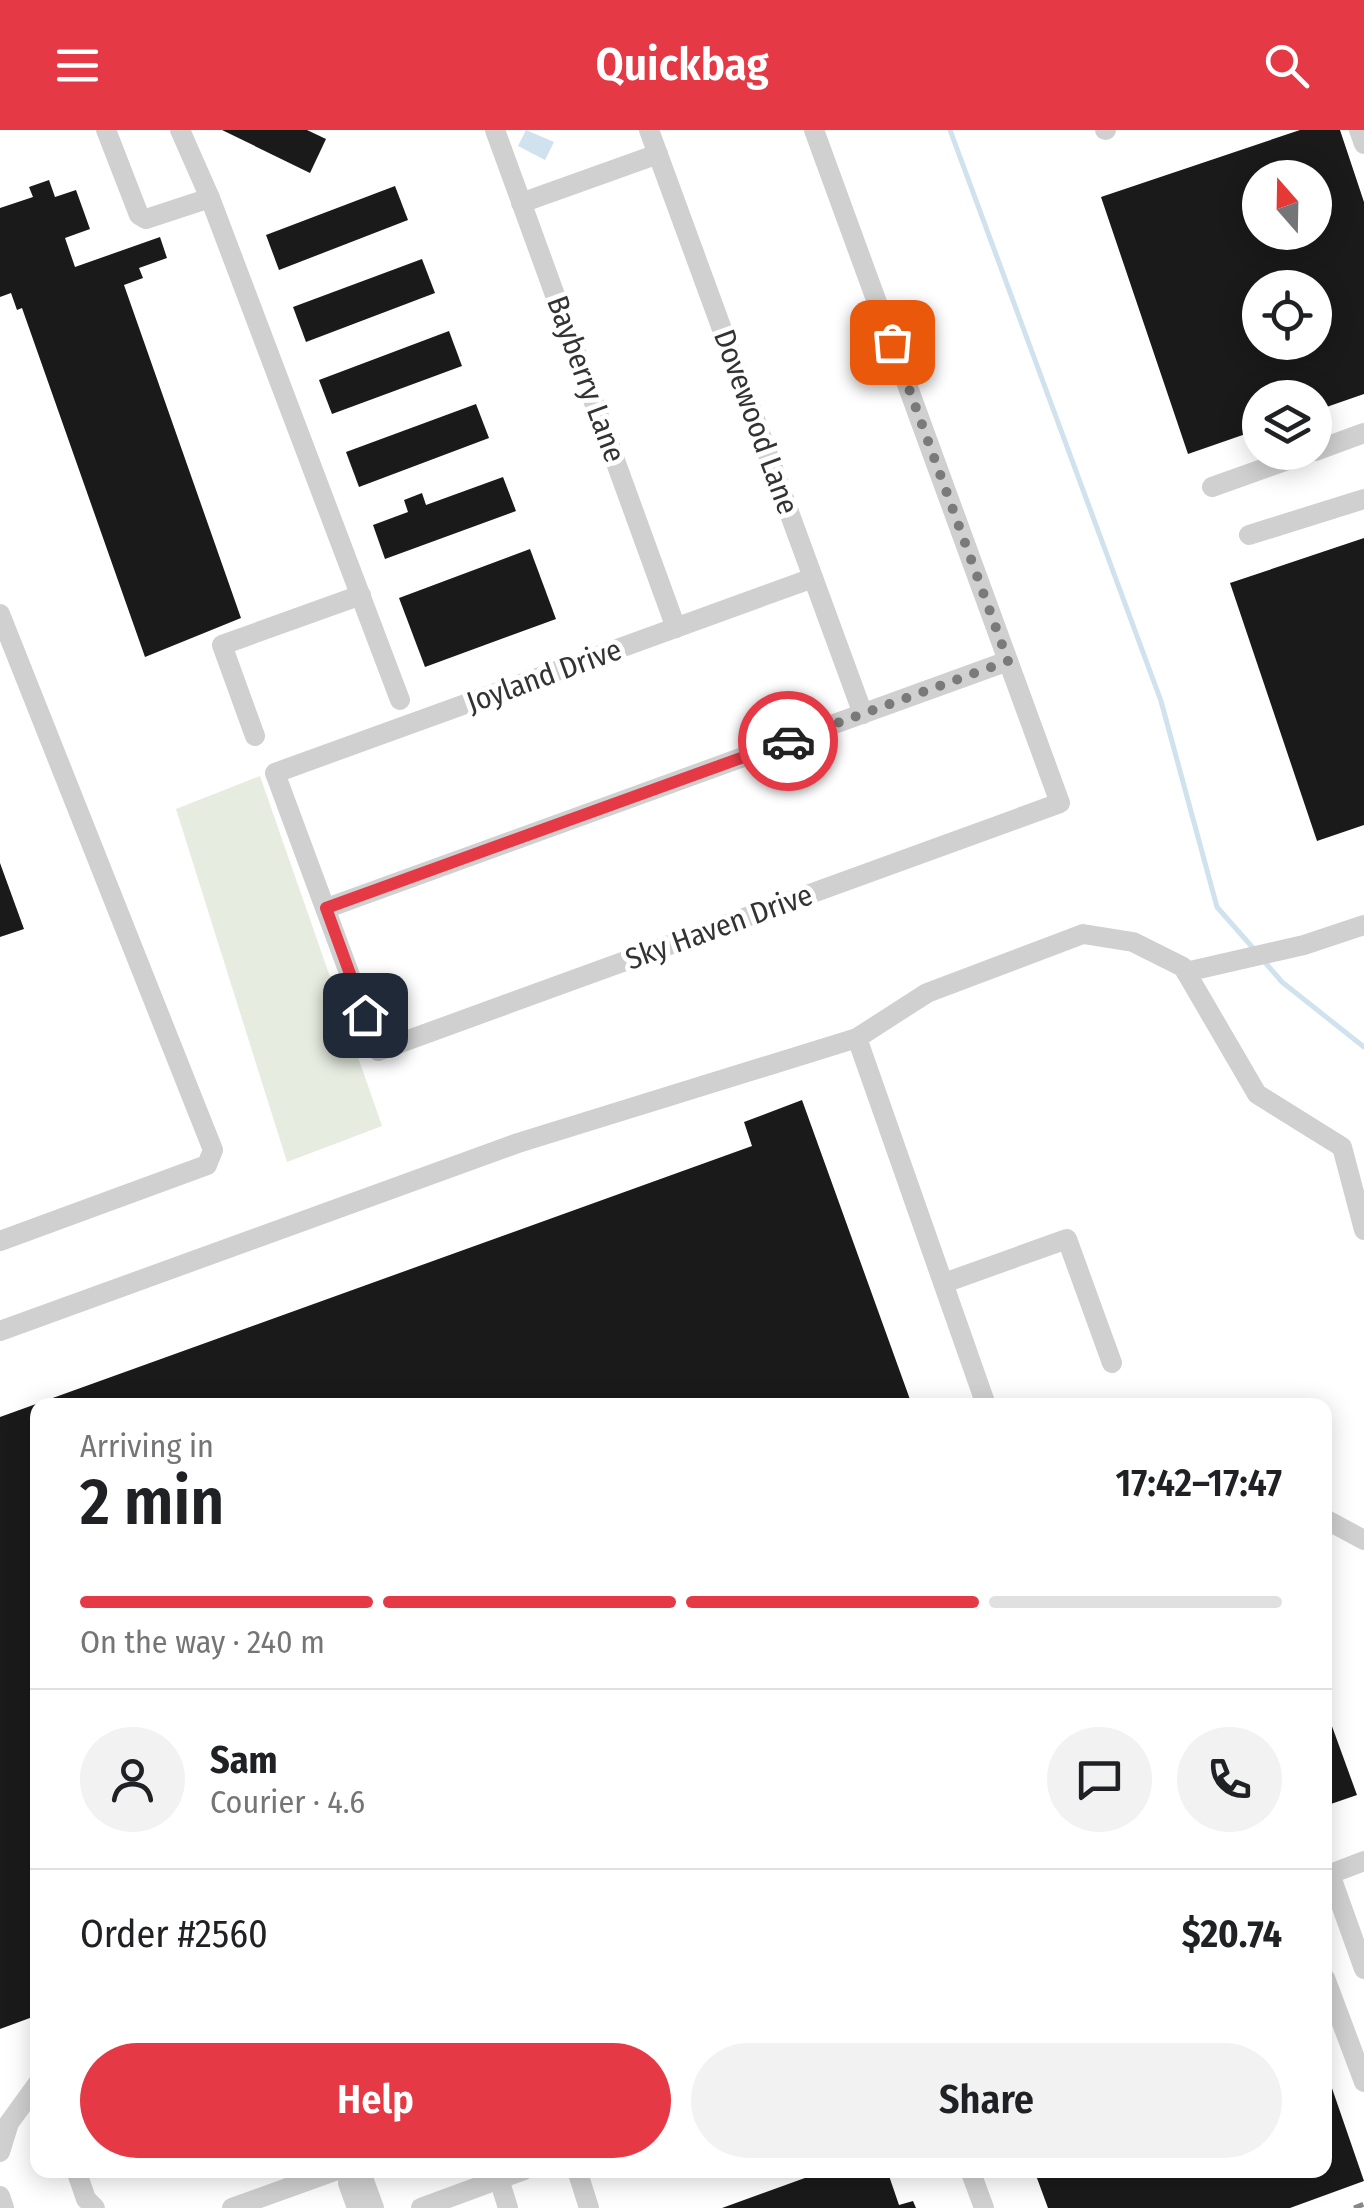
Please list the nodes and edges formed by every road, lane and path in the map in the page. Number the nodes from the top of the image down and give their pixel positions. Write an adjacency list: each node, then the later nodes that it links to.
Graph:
1 (106, 130): 9 (street)
2 (180, 130): 9 (street)
3 (495, 130): 10 (street, Bayberry Lane)
4 (649, 130): 8 (street, Dovewood Lane)
5 (814, 130): 21 (street)
6 (1359, 130): 7 (street)
7 (1364, 144)
8 (658, 154): 10 (street); 17 (street, Dovewood Lane)
9 (210, 198): 18 (street)
10 (521, 202): 20 (street, Bayberry Lane)
11 (1364, 433): 12 (street)
12 (1332, 445)
13 (1261, 470): 14 (street)
14 (1212, 487)
15 (1364, 499): 16 (street)
16 (1250, 535)
17 (813, 578): 20 (street, Joyland Drive); 23 (street, Dovewood Lane)
18 (360, 595): 22 (street); 24 (street)
19 (0, 614): 30 (street)
20 (676, 628): 25 (street, Joyland Drive)
21 (1008, 661): 23 (street); 25 (street, Sky Haven Drive)
22 (400, 700)
23 (863, 714): 25 (street)
24 (255, 736)
25 (326, 908)
26 (1364, 926): 27 (street)
27 (1186, 972): 28 (street); 29 (street)
28 (857, 1038): 31 (street); 32 (street)
29 (1364, 1230)
30 (0, 1241)
31 (944, 1283): 33 (street); 34 (street)
32 (0, 1331)
33 (1112, 1363)
34 (984, 1398)
35 (1332, 1524): 36 (street)
36 (1364, 1540)
37 (1364, 1861): 38 (street)
38 (1332, 1873)
39 (1332, 1885): 40 (street)
40 (1364, 1969)
41 (1332, 1997): 42 (street)
42 (1364, 2082)
43 (30, 2094): 44 (street)
44 (0, 2152)
45 (79, 2178): 55 (street)
46 (315, 2178): 56 (street)
47 (350, 2178): 57 (street)
48 (363, 2178): 58 (street)
49 (504, 2178): 52 (street)
50 (580, 2178): 61 (street)
51 (973, 2178): 62 (street)
52 (499, 2180): 59 (street); 60 (street)
53 (0, 2196): 54 (street)
54 (4, 2208)
55 (95, 2208)
56 (232, 2208)
57 (357, 2208)
58 (374, 2208)
59 (421, 2208)
60 (508, 2208)
61 (590, 2208)
62 (984, 2208)

